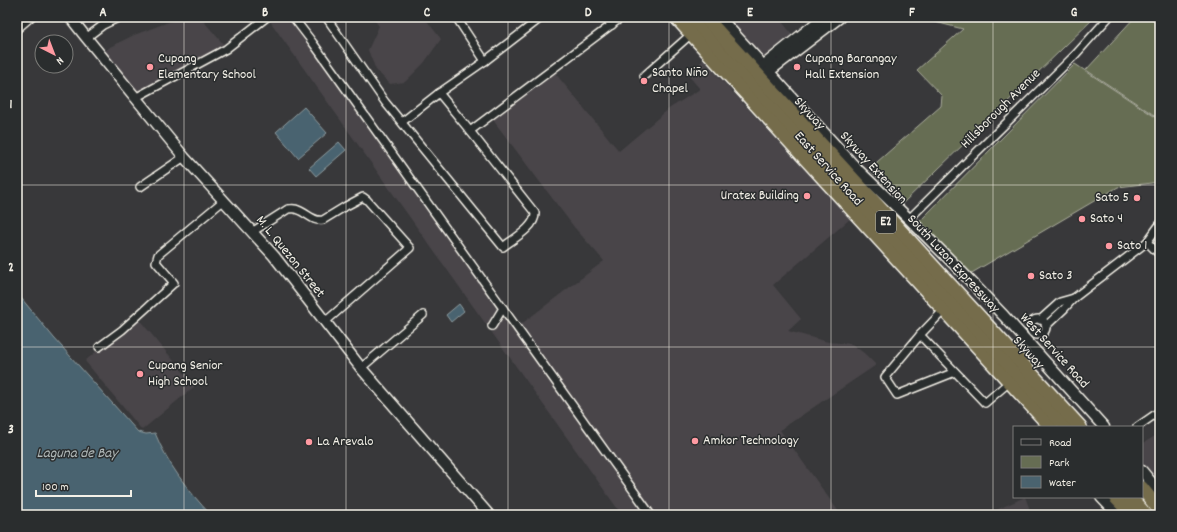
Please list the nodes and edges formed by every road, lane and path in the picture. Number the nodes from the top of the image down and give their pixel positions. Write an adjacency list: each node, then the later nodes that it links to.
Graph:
1 (31, 17): 22 (street)
2 (70, 17): 24 (main road, M. L. Quezon Street)
3 (120, 17): 24 (street)
4 (267, 17): 29 (street)
5 (293, 17): 41 (street)
6 (326, 17): 30 (street)
7 (456, 17): 25 (street)
8 (542, 17): 25 (street)
9 (605, 17): 21 (street)
10 (622, 17): 21 (street)
11 (671, 17): 23 (main road, East Service Road)
12 (676, 17): 57 (highway, E2)
13 (685, 17): 58 (highway, E2)
14 (692, 17): 59 (highway, Skyway / E2)
15 (700, 17): 60 (highway, Skyway / E2)
16 (705, 17): 61 (highway, South Luzon Expressway / E2)
17 (824, 17): 26 (main road)
18 (840, 17): 26 (main road)
19 (1109, 17): 35 (street, Hillsborough Avenue)
20 (720, 18): 26 (main road, West Service Road); 62 (highway, Skyway Extension / E2)
21 (612, 25): 31 (street)
22 (17, 29)
23 (689, 36): 27 (street); 42 (main road, East Service Road)
24 (86, 38): 29 (main road, M. L. Quezon Street)
25 (485, 61): 28 (street)
26 (766, 69): 35 (main road, West Service Road)
27 (644, 76)
28 (439, 93): 30 (street); 31 (street)
29 (135, 98): 32 (main road, M. L. Quezon Street)
30 (402, 122): 31 (street)
31 (470, 131)
32 (184, 157): 33 (street); 34 (main road, M. L. Quezon Street)
33 (140, 187)
34 (224, 201): 37 (main road, M. L. Quezon Street); 51 (street)
35 (909, 219): 50 (main road, West Service Road)
36 (1160, 224): 38 (street)
37 (252, 232): 45 (main road, M. L. Quezon Street); 45 (street)
38 (1147, 242): 39 (street); 40 (street)
39 (1160, 255)
40 (1074, 298): 44 (street); 47 (street)
41 (503, 308): 46 (street); 76 (street)
42 (942, 312): 49 (street); 54 (main road, East Service Road)
43 (423, 315): 52 (street)
44 (1041, 319): 47 (street); 48 (street)
45 (325, 322): 52 (main road, M. L. Quezon Street)
46 (492, 326)
47 (1046, 326): 48 (street)
48 (1033, 332): 50 (street)
49 (920, 335): 53 (street); 53 (street)
50 (1025, 340): 63 (main road, West Service Road)
51 (99, 347)
52 (361, 368): 75 (main road, M. L. Quezon Street)
53 (955, 372): 54 (street)
54 (1007, 384): 56 (main road, East Service Road)
55 (1160, 411): 64 (street)
56 (1046, 426)
57 (1050, 426)
58 (1057, 426)
59 (1065, 426)
60 (1072, 426)
61 (1079, 426)
62 (1089, 426)
63 (1103, 426)
64 (1138, 426)
65 (1143, 472): 67 (main road)
66 (1143, 489): 74 (highway)
67 (1160, 493)
68 (1143, 496): 82 (highway)
69 (1102, 498): 77 (main road)
70 (1116, 498): 78 (highway)
71 (1123, 498): 79 (highway)
72 (1131, 498): 80 (highway)
73 (1138, 498): 81 (highway)
74 (1160, 511)
75 (488, 515)
76 (651, 515)
77 (1118, 515)
78 (1132, 515)
79 (1138, 515)
80 (1146, 515)
81 (1153, 515)
82 (1160, 515)

